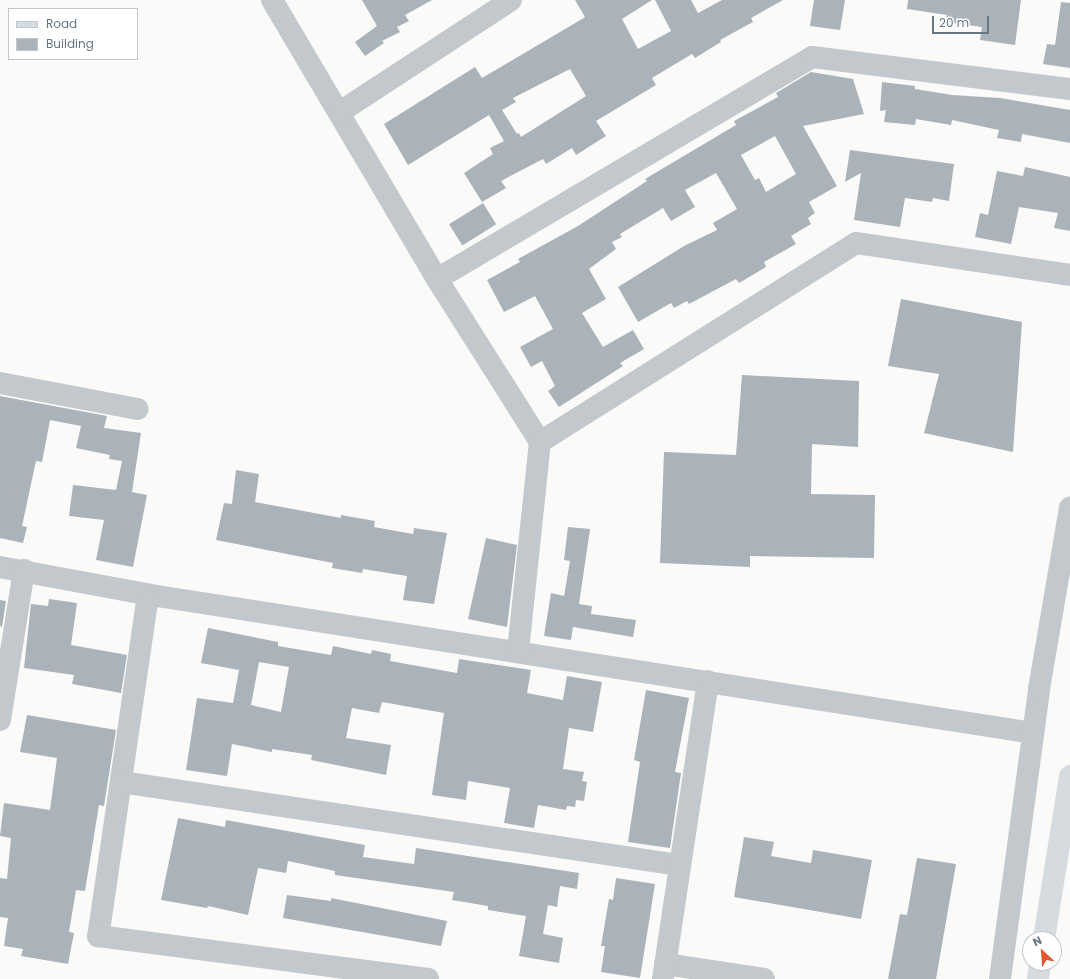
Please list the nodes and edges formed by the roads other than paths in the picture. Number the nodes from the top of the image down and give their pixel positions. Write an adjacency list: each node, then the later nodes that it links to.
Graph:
1 (272, 0): 4 (street)
2 (511, 0): 4 (street)
3 (1070, 89): 6 (street)
4 (340, 112): 6 (street)
5 (1070, 275): 9 (street)
6 (437, 279): 9 (street)
7 (0, 383): 8 (street)
8 (138, 409)
9 (540, 442): 14 (street)
10 (1070, 508): 17 (street)
11 (0, 567): 12 (street)
12 (24, 570): 13 (street); 16 (street)
13 (148, 595): 14 (street); 19 (street)
14 (518, 651): 15 (street)
15 (708, 681): 17 (street); 20 (street)
16 (0, 720)
17 (1033, 733): 25 (street)
18 (1070, 776): 21 (main road)
19 (121, 782): 20 (street); 23 (street)
20 (680, 865): 22 (street)
21 (1045, 931)
22 (664, 971): 24 (street)
23 (428, 979)
24 (764, 979)
25 (1000, 979)

